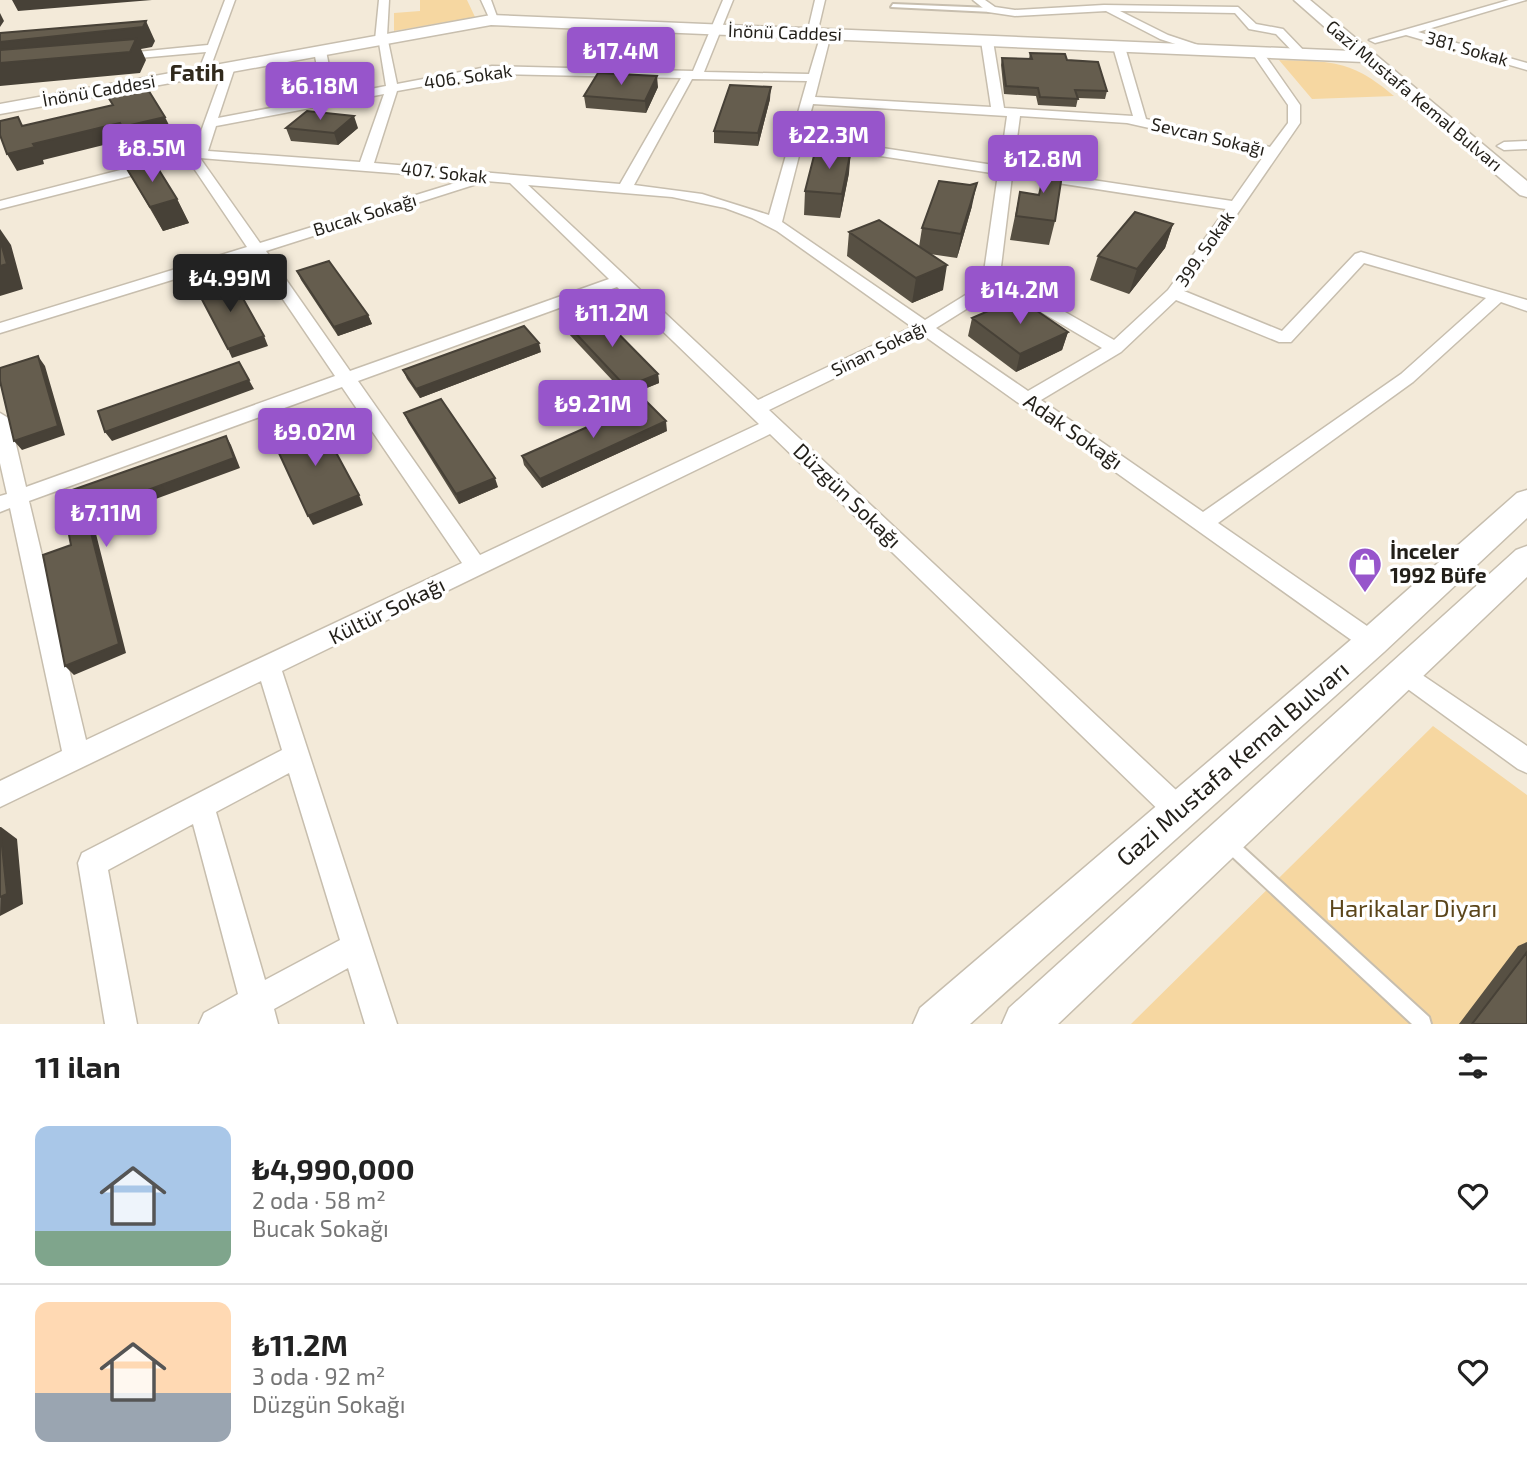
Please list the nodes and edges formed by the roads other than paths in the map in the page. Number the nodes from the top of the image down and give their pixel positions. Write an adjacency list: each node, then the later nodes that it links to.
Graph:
1 (230, 0): 21 (street)
2 (384, 0): 18 (street)
3 (486, 0): 14 (street)
4 (728, 0): 15 (street)
5 (820, 0): 17 (street)
6 (978, 0): 13 (street)
7 (1301, 0): 22 (main road, Gazi Mustafa Kemal Bulvarı)
8 (1326, 0): 22 (main road, Gazi Mustafa Kemal Bulvarı)
9 (1512, 1): 12 (street); 16 (street)
10 (1105, 4): 13 (street); 23 (street); 26 (street)
11 (893, 6): 13 (lane)
12 (1527, 8)
13 (992, 10)
14 (495, 20): 15 (main road, İnönü Caddesi); 18 (main road, İnönü Caddesi)
15 (716, 30): 17 (main road, İnönü Caddesi); 32 (street)
16 (1408, 32): 22 (street); 30 (street, 381. Sokak)
17 (819, 34): 19 (main road, İnönü Caddesi); 33 (street)
18 (383, 40): 24 (main road, İnönü Caddesi); 34 (street)
19 (987, 41): 20 (main road, İnönü Caddesi); 38 (street)
20 (1119, 47): 23 (main road, İnönü Caddesi); 39 (street)
21 (213, 48): 27 (street); 31 (street)
22 (1372, 49): 26 (main road, İnönü Caddesi); 28 (main road, Gazi Mustafa Kemal Bulvarı); 52 (main road, Gazi Mustafa Kemal Bulvarı)
23 (1203, 50): 25 (main road, İnönü Caddesi)
24 (320, 51): 29 (main road, İnönü Caddesi); 35 (street)
25 (1258, 53): 26 (main road, İnönü Caddesi); 44 (street, 399. Sokak)
26 (1302, 55)
27 (106, 58)
28 (1403, 63)
29 (229, 67): 31 (main road, İnönü Caddesi); 40 (street)
30 (1527, 67)
31 (204, 72): 37 (main road, İnönü Caddesi)
32 (693, 74): 33 (street, 406. Sokak); 34 (street, 406. Sokak); 51 (street)
33 (814, 78): 36 (street)
34 (392, 88): 35 (street, 406. Sokak); 47 (street)
35 (330, 100): 40 (street, 406. Sokak)
36 (808, 100): 38 (street, Sevcan Sokağı); 41 (street)
37 (0, 109)
38 (1006, 110): 39 (street, Sevcan Sokağı); 48 (street)
39 (1140, 120): 44 (street, Sevcan Sokağı)
40 (210, 123): 45 (street)
41 (797, 139): 48 (street); 55 (street)
42 (1499, 141): 43 (street); 46 (main road, Gazi Mustafa Kemal Bulvarı)
43 (1527, 145)
44 (1274, 152): 54 (street, 399. Sokak)
45 (196, 155): 47 (street, 407. Sokak); 53 (street, 407. Sokak); 56 (street)
46 (1527, 164)
47 (366, 165): 49 (street, 407. Sokak)
48 (1005, 169): 54 (street); 57 (street)
49 (488, 177): 50 (street, 407. Sokak); 56 (street, Bucak Sokağı)
50 (515, 180): 51 (street, 407. Sokak); 58 (street, Düzgün Sokağı)
51 (624, 190): 55 (street, 407. Sokak)
52 (1527, 191)
53 (0, 205)
54 (1235, 206): 59 (street, 399. Sokak)
55 (774, 222): 63 (street, Adak Sokağı)
56 (256, 249): 62 (street, Bucak Sokağı); 65 (street)
57 (992, 276): 63 (street, Sinan Sokağı); 64 (street)
58 (620, 280): 65 (street); 67 (street, Düzgün Sokağı)
59 (1174, 293): 60 (street); 64 (street, 399. Sokak)
60 (1498, 296): 61 (street); 72 (street)
61 (1527, 306)
62 (0, 328)
63 (925, 328): 66 (street, Adak Sokağı); 67 (street, Sinan Sokağı)
64 (1115, 348): 66 (street, 399. Sokak)
65 (346, 379): 70 (street); 74 (street)
66 (1027, 400): 72 (street, Adak Sokağı)
67 (755, 408): 69 (street, Düzgün Sokağı)
68 (0, 419): 70 (street)
69 (773, 425): 74 (street, Kültür Sokağı); 83 (street, Düzgün Sokağı)
70 (9, 501): 79 (street)
71 (1527, 501): 75 (main road, Gazi Mustafa Kemal Bulvarı)
72 (1203, 523): 75 (street, Adak Sokağı)
73 (1527, 558): 77 (main road, Gazi Mustafa Kemal Bulvarı)
74 (477, 568): 76 (street, Kültür Sokağı)
75 (1373, 642): 83 (main road, Gazi Mustafa Kemal Bulvarı)
76 (269, 668): 78 (street); 79 (street, Kültür Sokağı)
77 (1403, 672): 80 (street); 84 (main road, Gazi Mustafa Kemal Bulvarı)
78 (297, 755): 82 (street); 85 (street)
79 (77, 758): 81 (street, Kültür Sokağı)
80 (1527, 761)
81 (0, 794)
82 (201, 805): 86 (street); 88 (street)
83 (1180, 811): 91 (main road, Gazi Mustafa Kemal Bulvarı)
84 (1224, 839): 87 (lane); 92 (main road, Gazi Mustafa Kemal Bulvarı)
85 (357, 947): 86 (street); 90 (street)
86 (259, 1013): 89 (street)
87 (1423, 1023)
88 (121, 1024)
89 (215, 1024)
90 (381, 1024)
91 (936, 1024)
92 (1025, 1024)

